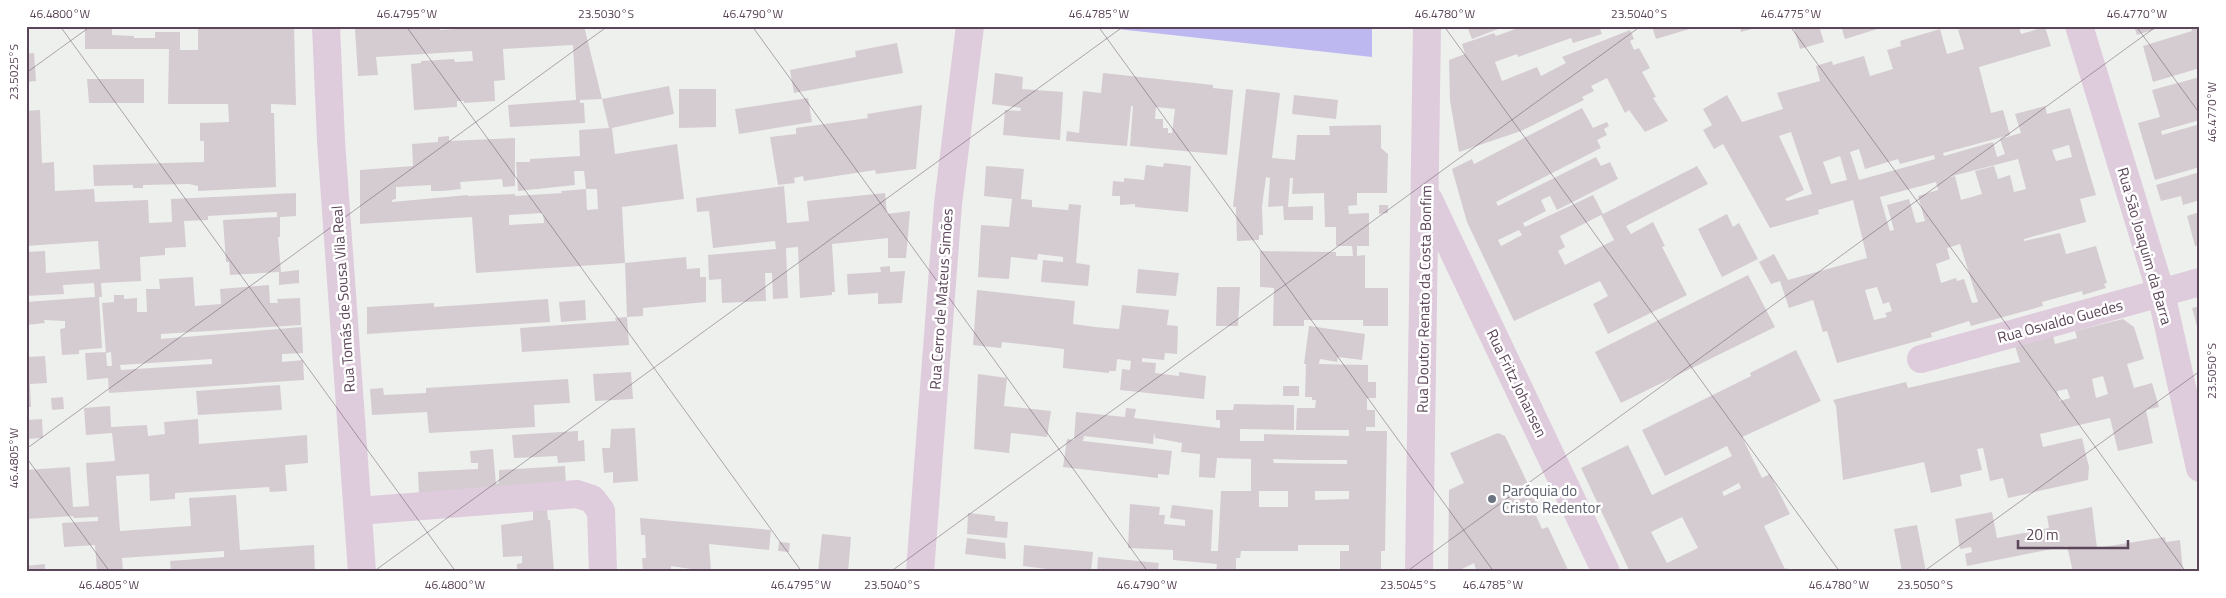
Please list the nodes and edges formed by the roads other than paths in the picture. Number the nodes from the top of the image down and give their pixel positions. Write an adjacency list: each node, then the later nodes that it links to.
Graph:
1 (326, 26): 10 (street, Rua Tomás de Sousa Vila Real)
2 (970, 26): 13 (street, Rua Cerro de Mateus Simões)
3 (1427, 26): 5 (street, Rua Doutor Renato da Costa Bonfim)
4 (2079, 26): 7 (street, Rua São Joaquim da Barra)
5 (1426, 194): 14 (street, Rua Doutor Renato da Costa Bonfim); 15 (street, Rua Fritz Johansen)
6 (2200, 282): 7 (street, Rua Osvaldo Guedes)
7 (2161, 293): 8 (street, Rua Osvaldo Guedes); 9 (street, Rua São Joaquim da Barra)
8 (1921, 360)
9 (2200, 468)
10 (358, 511): 11 (street, Rua Tomás de Sousa Vila Real); 12 (street)
11 (362, 572)
12 (604, 572)
13 (920, 572)
14 (1419, 572)
15 (1606, 572)

